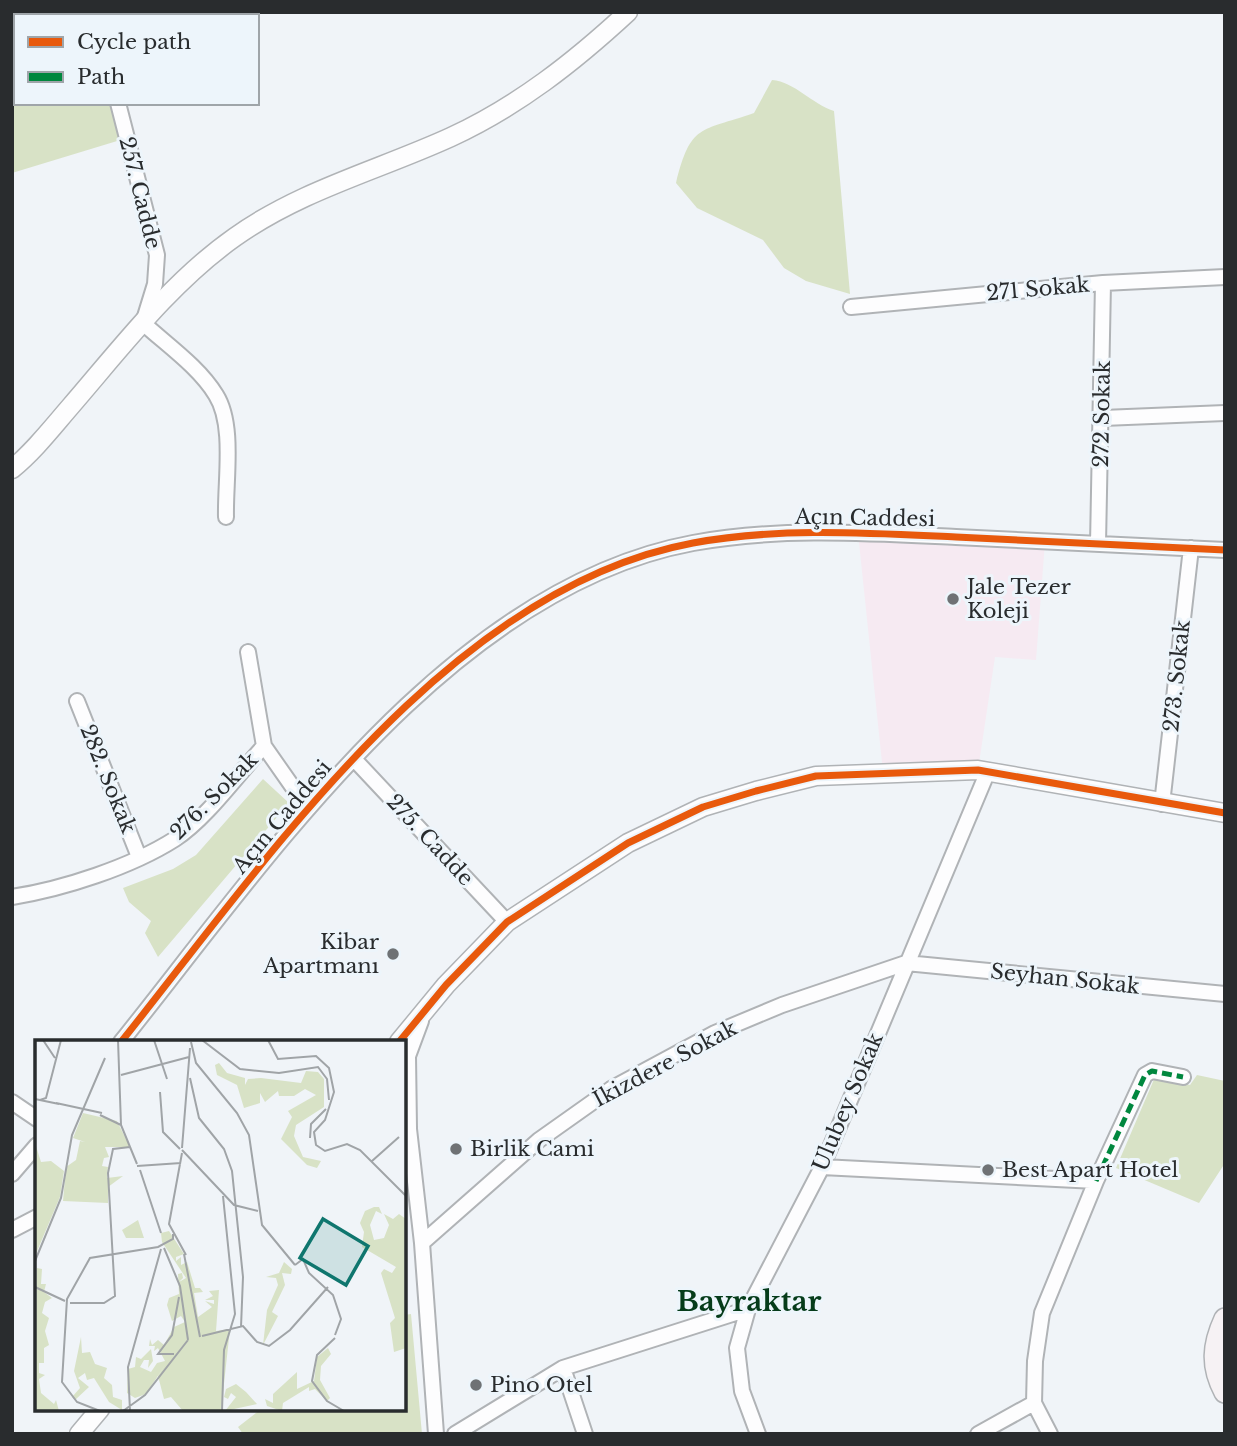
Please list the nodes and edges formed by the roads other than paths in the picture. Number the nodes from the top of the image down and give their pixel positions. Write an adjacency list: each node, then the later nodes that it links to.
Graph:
1 (622, 14): 6 (street)
2 (119, 105): 6 (street, 257. Cadde)
3 (1225, 277): 4 (street, 271 Sokak)
4 (1103, 283): 5 (street, 271 Sokak); 8 (street, 272 Sokak)
5 (851, 307)
6 (143, 323): 9 (street); 10 (street)
7 (1225, 413): 8 (street)
8 (1103, 418): 11 (street, 272 Sokak)
9 (12, 470)
10 (226, 517)
11 (1098, 544): 12 (street, Açın Caddesi); 17 (street, Açın Caddesi)
12 (1191, 548): 13 (street, Açın Caddesi); 20 (street, 273. Sokak)
13 (1225, 550)
14 (248, 652): 16 (street)
15 (77, 701): 22 (street, 282. Sokak)
16 (264, 746): 19 (street, 276. Sokak); 22 (street, 276. Sokak)
17 (354, 759): 19 (street, Açın Caddesi); 24 (street, 275. Cadde)
18 (988, 771): 20 (street); 24 (street); 25 (street, Ulubey Sokak)
19 (312, 804): 28 (street, Açın Caddesi)
20 (1162, 804): 21 (street)
21 (1225, 813)
22 (139, 858): 23 (street, 276. Sokak)
23 (12, 897)
24 (507, 922): 27 (street)
25 (906, 963): 26 (street, Seyhan Sokak); 35 (street, Ulubey Sokak); 40 (street, İkizdere Sokak)
26 (1225, 994)
27 (424, 1012): 29 (street); 33 (street)
28 (123, 1040)
29 (401, 1040)
30 (1182, 1077): 37 (street)
31 (12, 1102): 32 (street)
32 (35, 1118)
33 (406, 1124): 40 (street)
34 (35, 1147): 36 (street)
35 (822, 1167): 37 (street); 41 (street, Ulubey Sokak)
36 (12, 1174)
37 (1096, 1181): 45 (street)
38 (35, 1218): 39 (street)
39 (12, 1230)
40 (422, 1243): 48 (street)
41 (748, 1310): 43 (street); 51 (street, Ulubey Sokak)
42 (1225, 1319): 44 (main road)
43 (563, 1368): 49 (street); 50 (street)
44 (1225, 1392)
45 (1034, 1403): 52 (street); 53 (street)
46 (98, 1411): 47 (street)
47 (79, 1434)
48 (436, 1434)
49 (455, 1434)
50 (585, 1434)
51 (758, 1434)
52 (978, 1434)
53 (1050, 1434)

